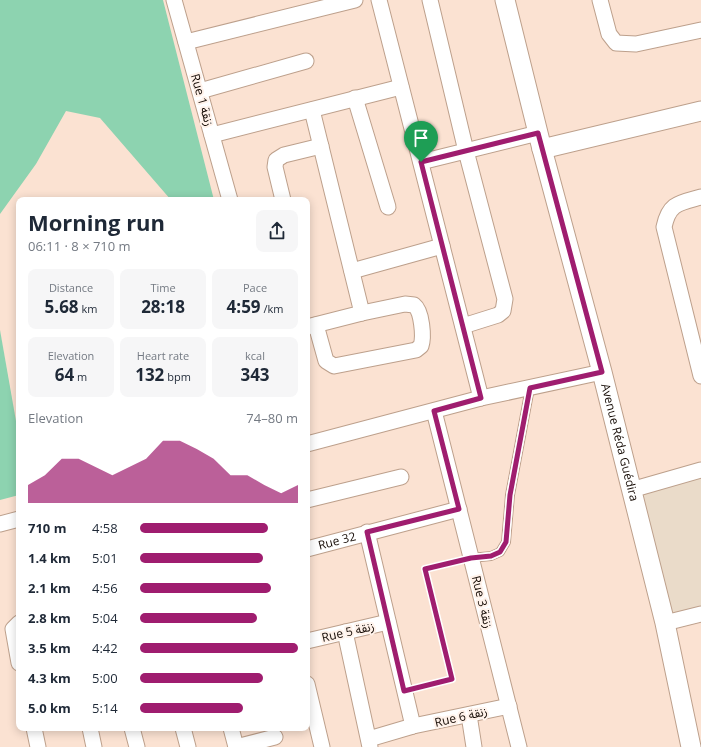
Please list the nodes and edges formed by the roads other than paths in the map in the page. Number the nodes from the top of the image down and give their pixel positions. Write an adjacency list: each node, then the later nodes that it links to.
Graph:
1 (174, 0): 8 (street, Rue 1 زنقة)
2 (356, 0): 8 (street)
3 (379, 0): 10 (street)
4 (430, 0): 18 (street)
5 (505, 0): 16 (street, Avenue Réda Guédira)
6 (600, 0): 7 (street)
7 (701, 30)
8 (186, 42): 11 (street, Rue 1 زنقة)
9 (306, 61): 11 (street)
10 (401, 87): 12 (street); 19 (street)
11 (200, 91): 15 (street, Rue 1 زنقة)
12 (356, 98): 13 (street); 23 (street)
13 (312, 110): 15 (street); 17 (street)
14 (701, 111): 16 (street)
15 (212, 135): 20 (street, Rue 1 زنقة)
16 (540, 141): 18 (street); 29 (street, Avenue Réda Guédira)
17 (321, 146): 21 (street); 25 (street)
18 (466, 151): 19 (street); 28 (street)
19 (421, 162): 24 (street)
20 (229, 197)
21 (282, 197)
22 (701, 197): 30 (street)
23 (388, 207)
24 (442, 246): 25 (street); 28 (street)
25 (352, 271): 26 (street)
26 (362, 313): 27 (street); 27 (street)
27 (311, 326)
28 (463, 326): 32 (street)
29 (602, 372): 31 (street); 37 (street, Avenue Réda Guédira)
30 (701, 376)
31 (530, 388): 32 (street); 44 (lane)
32 (481, 398): 33 (street)
33 (434, 411): 34 (street); 39 (street, Rue 3 زنقة)
34 (310, 443)
35 (701, 470): 37 (street)
36 (402, 477): 38 (street)
37 (631, 490): 47 (street, Avenue Réda Guédira)
38 (310, 499)
39 (459, 509): 42 (street, Rue 32); 44 (street, Rue 3 زنقة)
40 (16, 520): 41 (street)
41 (0, 524)
42 (367, 532): 43 (street, Rue 32); 46 (street)
43 (310, 548)
44 (471, 558): 53 (street, Rue 3 زنقة)
45 (701, 614): 47 (street)
46 (388, 622): 49 (street, Rue 5 زنقة); 55 (street)
47 (666, 623): 71 (street, Avenue Réda Guédira)
48 (16, 626): 51 (street)
49 (345, 632): 50 (street, Rue 5 زنقة); 62 (street)
50 (310, 640)
51 (16, 651)
52 (310, 697): 68 (street)
53 (509, 706): 54 (street, Rue 6 زنقة); 70 (street, Rue 3 زنقة)
54 (469, 715): 55 (street, Rue 6 زنقة); 69 (street)
55 (413, 726): 62 (street, Rue 6 زنقة)
56 (35, 731): 63 (street)
57 (91, 731): 64 (street)
58 (133, 731): 65 (street)
59 (184, 731): 66 (street)
60 (232, 731): 67 (street)
61 (275, 737): 67 (street)
62 (370, 743)
63 (38, 747)
64 (94, 747)
65 (137, 747)
66 (188, 747)
67 (236, 747)
68 (322, 747)
69 (474, 747)
70 (519, 747)
71 (691, 747)

